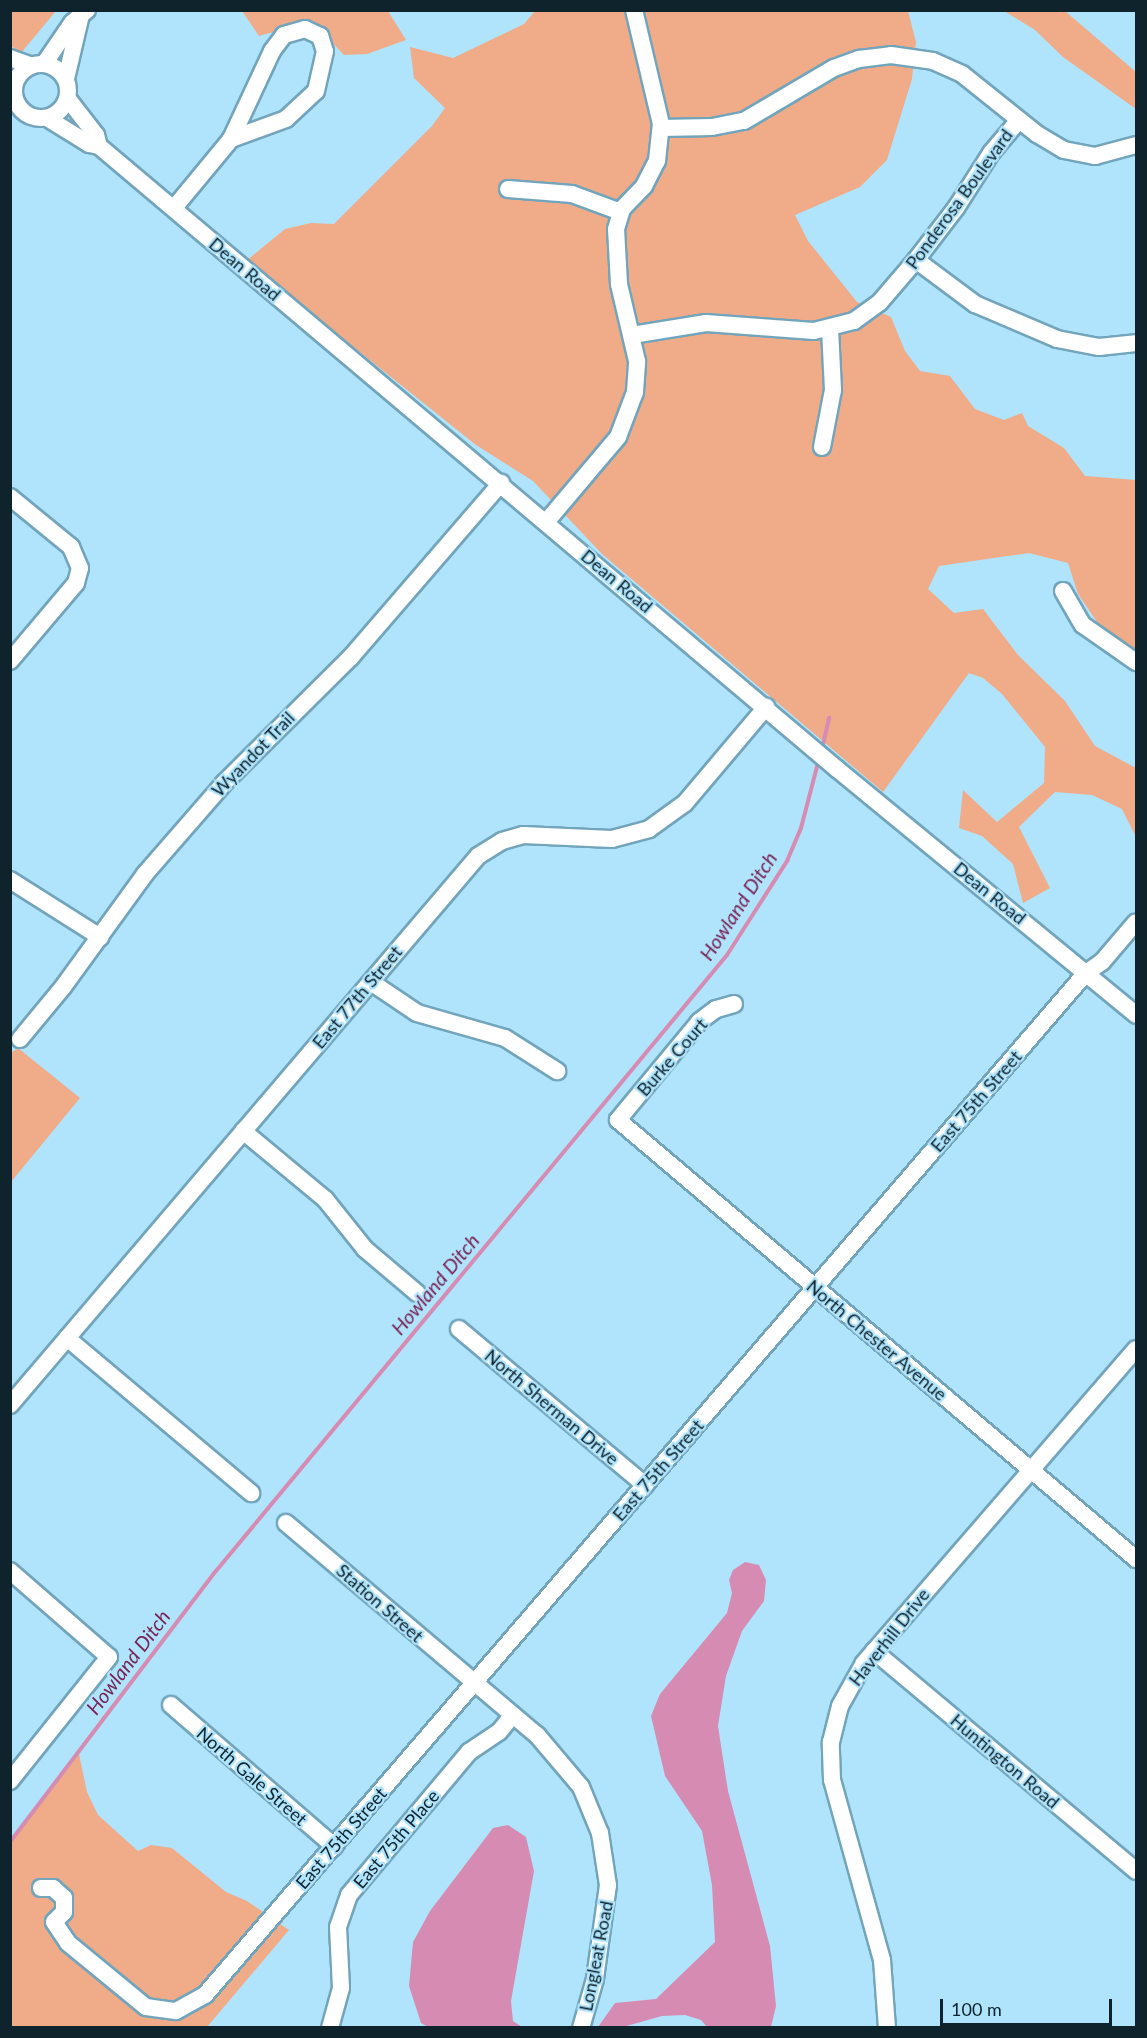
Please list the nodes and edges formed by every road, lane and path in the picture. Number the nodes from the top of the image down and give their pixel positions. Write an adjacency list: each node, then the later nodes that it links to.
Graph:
1 (634, 10): 12 (street)
2 (84, 15): 4 (street); 5 (street)
3 (10, 58): 4 (street)
4 (38, 65): 5 (street); 6 (street)
5 (66, 79): 7 (street)
6 (12, 91): 8 (street)
7 (68, 99): 9 (street); 15 (street, Dean Road)
8 (30, 116): 9 (street); 11 (street)
9 (47, 117): 15 (street, Dean Road)
10 (1019, 120): 12 (street); 14 (street); 19 (street, Ponderosa Boulevard)
11 (10, 123)
12 (661, 128): 18 (street)
13 (231, 139): 13 (street); 17 (street)
14 (1137, 145)
15 (99, 146): 17 (street, Dean Road)
16 (508, 189): 18 (street)
17 (174, 208): 24 (street, Dean Road)
18 (621, 213): 21 (street)
19 (916, 260): 20 (street, Ponderosa Boulevard); 22 (street)
20 (830, 329): 21 (street, Ponderosa Boulevard); 23 (street)
21 (632, 335): 26 (street)
22 (1137, 343)
23 (822, 447)
24 (501, 483): 26 (street, Dean Road); 33 (street, Wyandot Trail)
25 (10, 497): 28 (street)
26 (547, 521): 30 (street, Dean Road)
27 (1063, 591): 29 (street)
28 (10, 661)
29 (1137, 662)
30 (766, 707): 34 (street, Dean Road); 35 (street, East 77th Street)
31 (10, 880): 33 (street)
32 (1137, 922): 34 (street, East 75th Street)
33 (99, 937): 38 (street, Wyandot Trail)
34 (1086, 973): 37 (street, Dean Road); 42 (street, East 75th Street)
35 (371, 982): 39 (street); 41 (street, East 77th Street)
36 (734, 1004): 40 (street, Burke Court)
37 (1137, 1015)
38 (20, 1038)
39 (557, 1071)
40 (618, 1120): 42 (street, North Chester Avenue)
41 (243, 1131): 43 (street); 45 (street, East 77th Street)
42 (815, 1287): 48 (street, North Chester Avenue); 49 (street, East 75th Street)
43 (417, 1293)
44 (459, 1329): 49 (street, North Sherman Drive)
45 (67, 1338): 47 (street, East 77th Street); 50 (street)
46 (1137, 1349): 48 (street, Haverhill Drive)
47 (10, 1405)
48 (1031, 1471): 52 (street, North Chester Avenue); 54 (street, Haverhill Drive)
49 (645, 1485): 55 (street, East 75th Street)
50 (251, 1493)
51 (286, 1523): 55 (street, Station Street)
52 (1137, 1559)
53 (10, 1571): 58 (street)
54 (874, 1651): 60 (street, Huntington Road); 64 (street, Haverhill Drive)
55 (474, 1683): 57 (street, Longleat Road); 59 (street, East 75th Street)
56 (171, 1705): 59 (street, North Gale Street)
57 (513, 1715): 62 (street, East 75th Place); 63 (street, Longleat Road)
58 (10, 1780)
59 (334, 1846): 61 (street, East 75th Street)
60 (1137, 1871)
61 (41, 1888)
62 (330, 2028)
63 (581, 2028)
64 (887, 2028)

